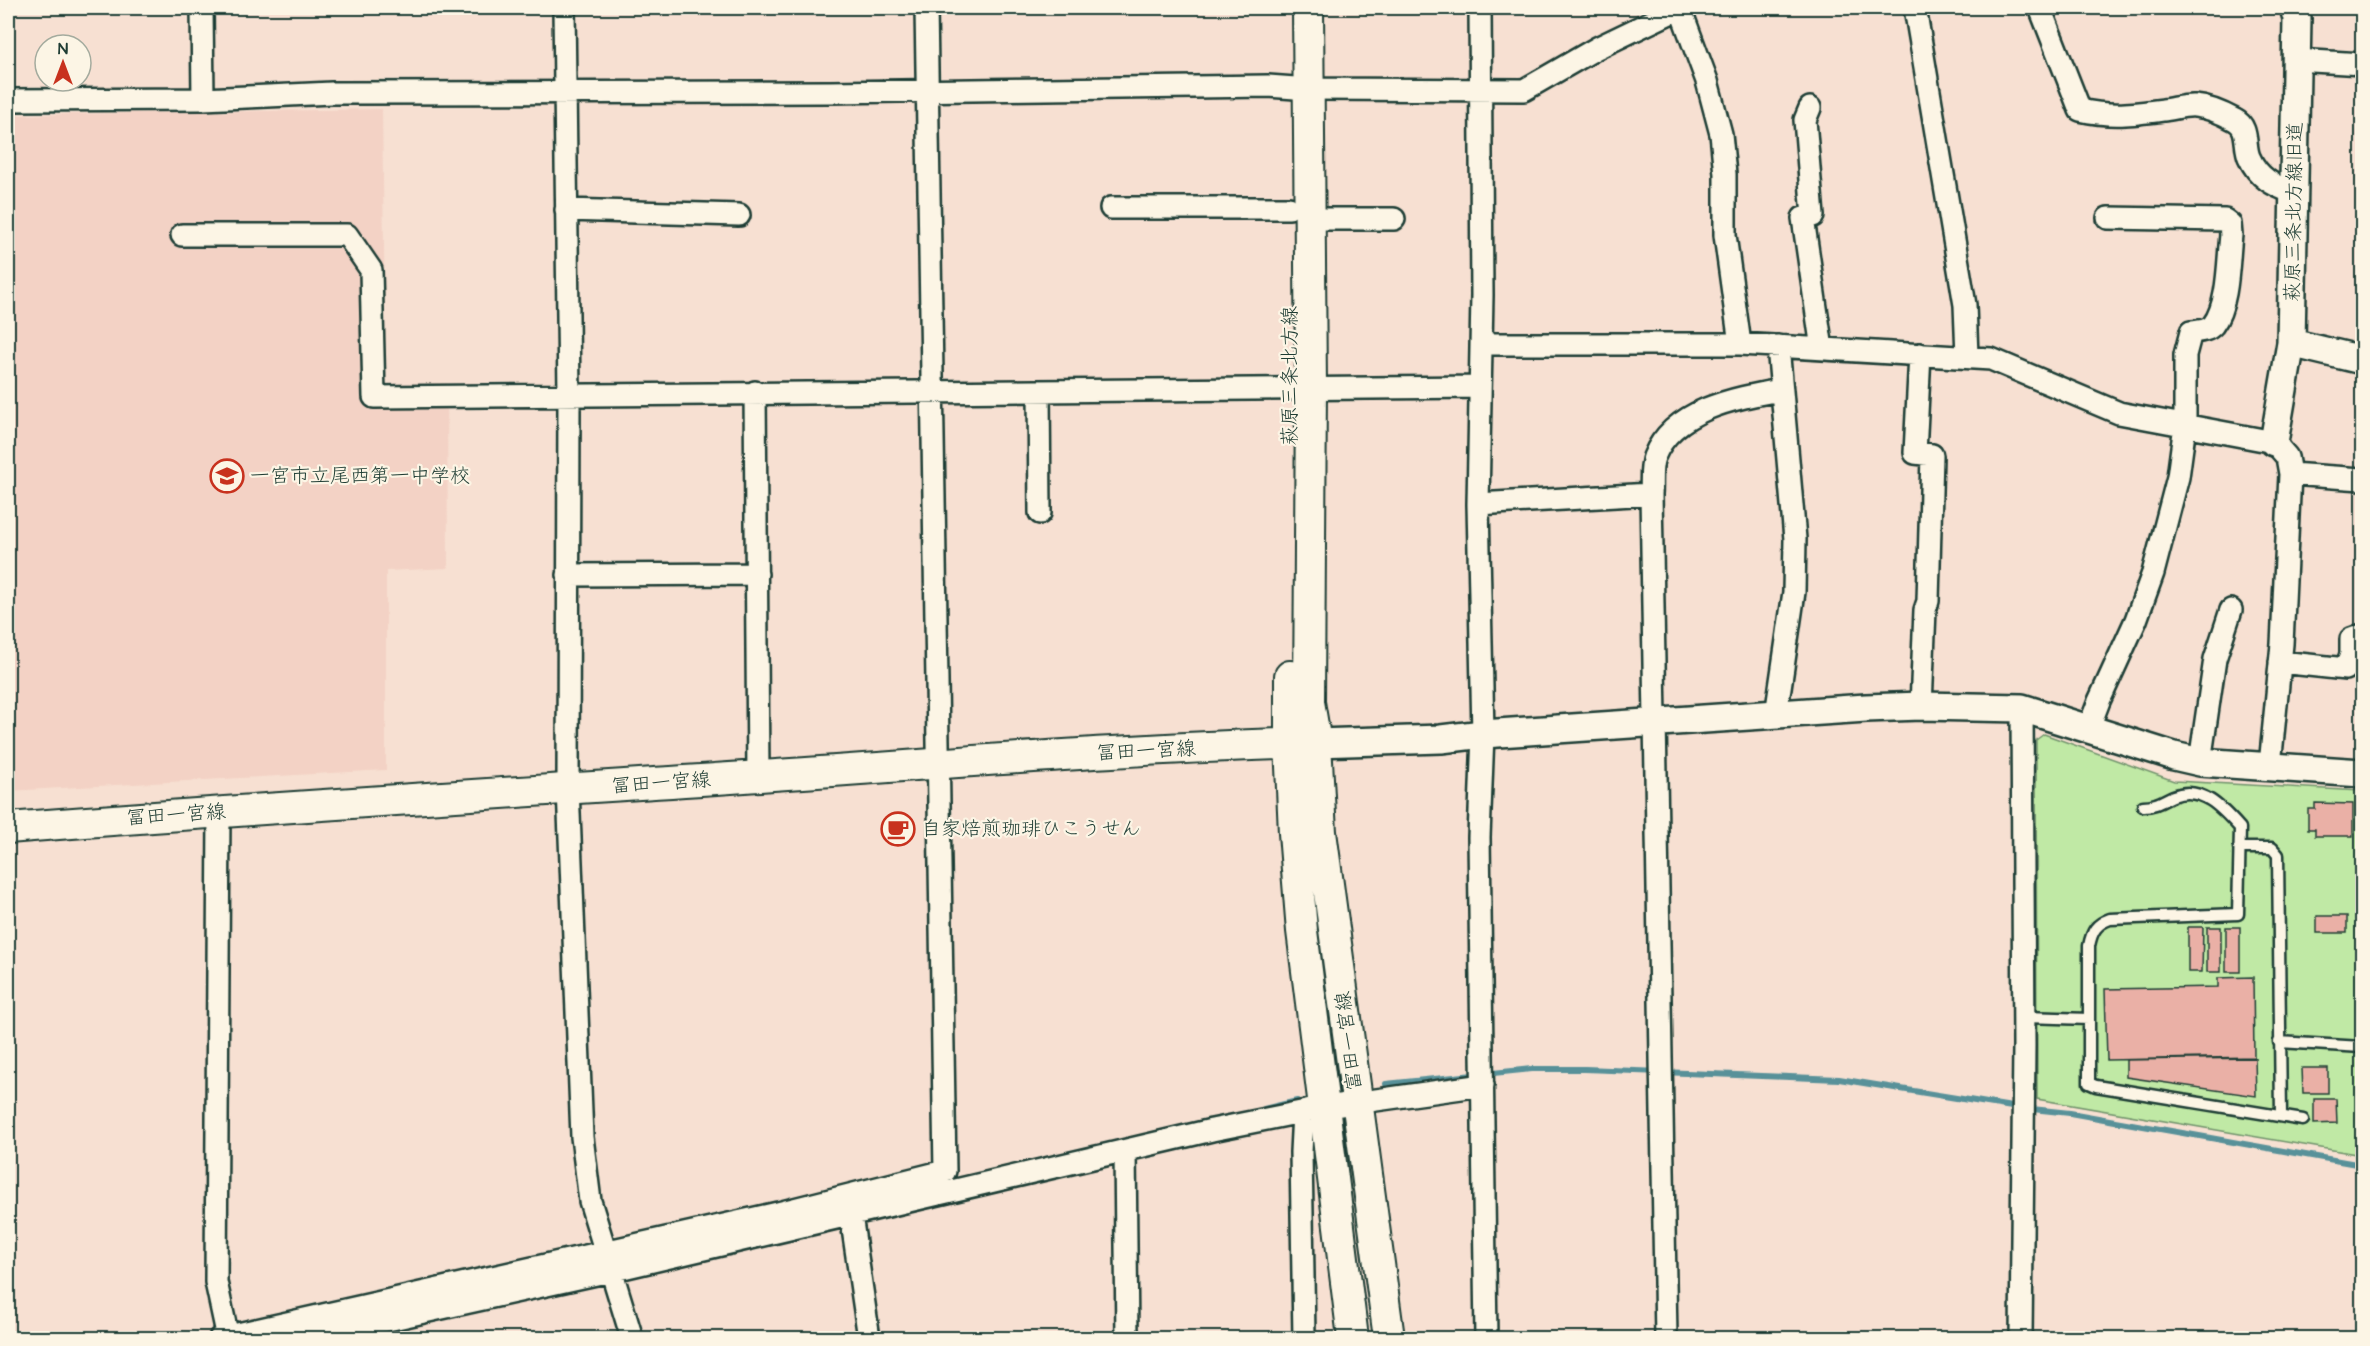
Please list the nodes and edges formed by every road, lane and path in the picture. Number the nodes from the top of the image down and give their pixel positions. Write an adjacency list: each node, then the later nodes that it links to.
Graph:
1 (202, 8): 17 (street)
2 (564, 8): 16 (street)
3 (926, 8): 14 (street)
4 (1287, 8): 13 (main road, 萩原三条北方線)
5 (1308, 8): 13 (main road, 萩原三条北方線)
6 (1480, 8): 15 (street)
7 (1680, 8): 15 (street); 30 (street)
8 (1915, 8): 34 (street)
9 (2040, 8): 20 (street)
10 (2294, 8): 11 (street, 萩原三条北方線旧道)
11 (2296, 60): 12 (street); 20 (street, 萩原三条北方線旧道)
12 (2362, 64)
13 (1299, 87): 14 (street); 15 (street); 23 (main road, 萩原三条北方線)
14 (927, 90): 16 (street); 39 (street)
15 (1480, 90): 29 (street)
16 (565, 93): 17 (street); 22 (street)
17 (203, 99): 18 (street)
18 (8, 100)
19 (1810, 108): 32 (street)
20 (2295, 193): 28 (street, 萩原三条北方線旧道)
21 (1110, 208): 23 (street)
22 (566, 210): 24 (street); 42 (street)
23 (1300, 213): 26 (street); 37 (main road, 萩原三条北方線)
24 (739, 215)
25 (2108, 218): 43 (street)
26 (1394, 219)
27 (182, 235): 42 (street)
28 (2291, 343): 35 (street); 44 (street, 萩原三条北方線旧道)
29 (1481, 344): 30 (street); 36 (street)
30 (1740, 344): 31 (street)
31 (1778, 346): 32 (street); 38 (street)
32 (1822, 349): 33 (street)
33 (1920, 354): 34 (street); 55 (street)
34 (1968, 356): 43 (street)
35 (2362, 360)
36 (1480, 387): 37 (street); 48 (street)
37 (1301, 388): 40 (street); 61 (main road, 萩原三条北方線)
38 (1780, 390): 47 (street); 57 (street)
39 (934, 391): 40 (street); 41 (street); 63 (street)
40 (1039, 391): 49 (street)
41 (755, 392): 42 (street); 50 (street)
42 (569, 393): 51 (street)
43 (2185, 425): 44 (street); 59 (street)
44 (2274, 442): 45 (street)
45 (2290, 474): 46 (street); 54 (street)
46 (2362, 479)
47 (1651, 494): 48 (street); 58 (street)
48 (1478, 504): 60 (street)
49 (1040, 513)
50 (757, 574): 51 (street); 66 (street)
51 (568, 575): 67 (street)
52 (2231, 610): 62 (street)
53 (2362, 635): 54 (street)
54 (2280, 662): 64 (street)
55 (1921, 706): 56 (street); 57 (street)
56 (2022, 708): 59 (street); 72 (street)
57 (1776, 715): 58 (street)
58 (1654, 723): 60 (street); 93 (street)
59 (2088, 730): 62 (street)
60 (1484, 734): 61 (street); 76 (street)
61 (1303, 743): 63 (main road, 冨田一宮線); 77 (main road, 富田一宮線); 78 (main road, 富田一宮線)
62 (2200, 762): 64 (street)
63 (938, 764): 66 (main road, 冨田一宮線); 83 (street)
64 (2270, 765): 65 (street)
65 (2362, 773)
66 (758, 776): 67 (main road, 冨田一宮線)
67 (568, 788): 69 (main road, 冨田一宮線); 83 (street)
68 (2143, 806): 71 (lane)
69 (219, 811): 70 (main road, 冨田一宮線); 84 (street)
70 (8, 828)
71 (2239, 848): 73 (lane); 74 (lane)
72 (2024, 1017): 73 (lane); 94 (street)
73 (2089, 1019): 79 (lane)
74 (2279, 1042): 75 (lane); 79 (lane)
75 (2362, 1047)
76 (1483, 1077): 77 (street); 92 (street)
77 (1357, 1104): 78 (street); 91 (main road, 富田一宮線)
78 (1314, 1110): 81 (street); 89 (street); 90 (main road, 富田一宮線)
79 (2282, 1116): 80 (lane)
80 (2303, 1120)
81 (1125, 1151): 82 (street); 88 (street)
82 (851, 1215): 83 (street); 87 (street)
83 (607, 1261): 84 (street); 85 (street); 86 (street)
84 (226, 1338)
85 (306, 1338)
86 (632, 1338)
87 (869, 1338)
88 (1127, 1338)
89 (1304, 1338)
90 (1353, 1338)
91 (1389, 1338)
92 (1486, 1338)
93 (1665, 1338)
94 (2021, 1338)

